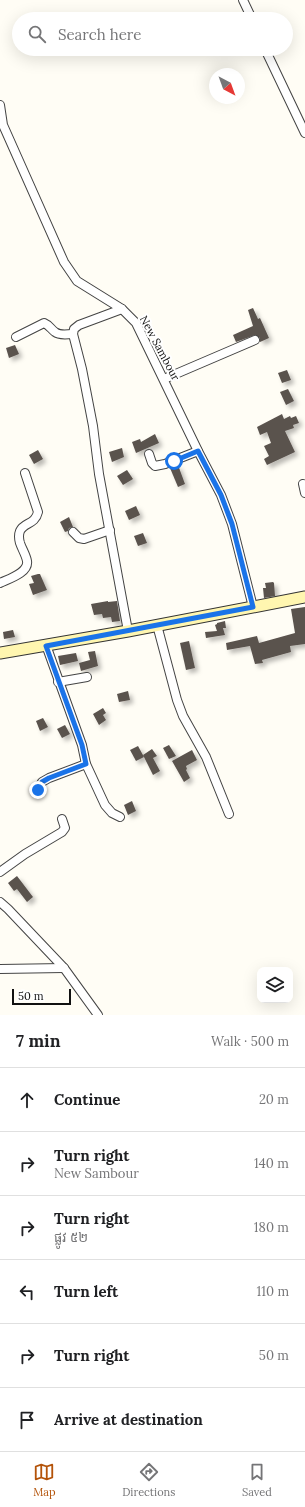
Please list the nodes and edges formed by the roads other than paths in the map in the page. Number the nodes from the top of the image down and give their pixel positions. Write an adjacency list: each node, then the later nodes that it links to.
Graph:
1 (243, 0): 2 (street)
2 (249, 12)
3 (267, 56): 5 (street)
4 (0, 105): 6 (street, New Sambour)
5 (305, 133)
6 (122, 309): 7 (street); 10 (street, New Sambour)
7 (73, 334): 8 (street); 16 (street)
8 (16, 337)
9 (255, 340): 10 (street)
10 (164, 379): 11 (street, New Sambour)
11 (198, 451): 12 (street); 20 (street, New Sambour)
12 (149, 454)
13 (25, 473): 18 (street)
14 (303, 484): 15 (street)
15 (305, 493)
16 (110, 530): 17 (street); 22 (street)
17 (73, 532)
18 (0, 583)
19 (305, 597): 20 (street)
20 (253, 607): 21 (street)
21 (156, 625): 22 (street); 29 (street)
22 (128, 631): 23 (street)
23 (46, 646): 24 (street); 26 (street)
24 (0, 653)
25 (87, 677): 26 (street)
26 (58, 682): 27 (street)
27 (86, 764): 28 (street); 31 (street)
28 (38, 790)
29 (229, 814)
30 (62, 818): 32 (street)
31 (120, 818)
32 (0, 872)
33 (0, 902): 34 (street)
34 (64, 968): 35 (street); 36 (street)
35 (0, 969)
36 (98, 1015)

